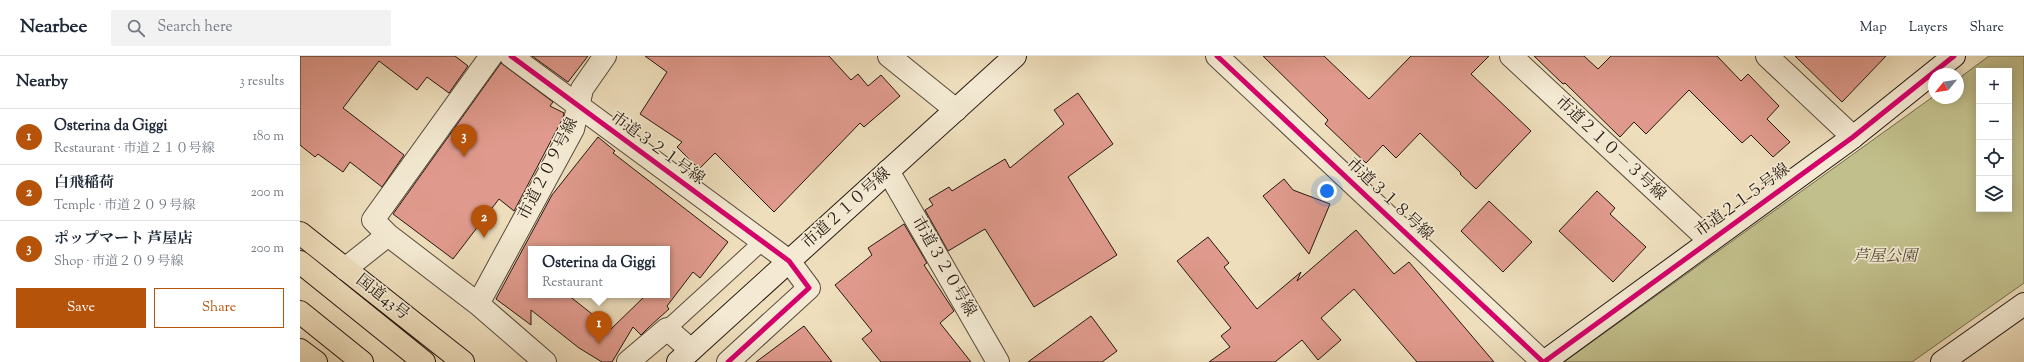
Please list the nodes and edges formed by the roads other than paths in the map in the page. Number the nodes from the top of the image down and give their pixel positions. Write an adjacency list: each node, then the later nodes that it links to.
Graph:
1 (491, 56): 15 (street)
2 (511, 56): 10 (street, 市道３２１号線)
3 (605, 56): 10 (street, 市道２０９号線)
4 (890, 56): 11 (street)
5 (1015, 56): 11 (street, 市道２１０号線)
6 (1217, 56): 35 (street, 市道３１８号線)
7 (1511, 56): 16 (street, 市道２１０－３号線)
8 (1767, 56): 12 (street)
9 (1954, 56): 12 (street, 市道２１５号線)
10 (579, 107): 17 (street, 市道３２１号線); 21 (street, 市道２０９号線)
11 (956, 110): 13 (street, 市道２１０号線)
12 (1853, 137): 16 (street, 市道２１５号線)
13 (888, 172): 19 (street, 市道２１０号線); 34 (street, 市道３２０号線)
14 (300, 233): 20 (highway, 国道43号)
15 (388, 235): 20 (street); 21 (street)
16 (1710, 241): 35 (street, 市道２１５号線)
17 (762, 242): 19 (street, 市道３２１号線); 24 (lane)
18 (300, 262): 29 (highway)
19 (789, 262): 26 (street, 市道２１０号線); 33 (street, 市道３２１号線)
20 (345, 269): 30 (highway, 国道43号)
21 (478, 304): 31 (street)
22 (2024, 304): 36 (street)
23 (300, 312): 28 (highway)
24 (667, 329): 26 (street); 32 (street)
25 (300, 350): 27 (highway)
26 (685, 356)
27 (316, 362)
28 (362, 362)
29 (424, 362)
30 (463, 362)
31 (545, 362)
32 (628, 362)
33 (728, 362)
34 (998, 362)
35 (1544, 362)
36 (1942, 362)

